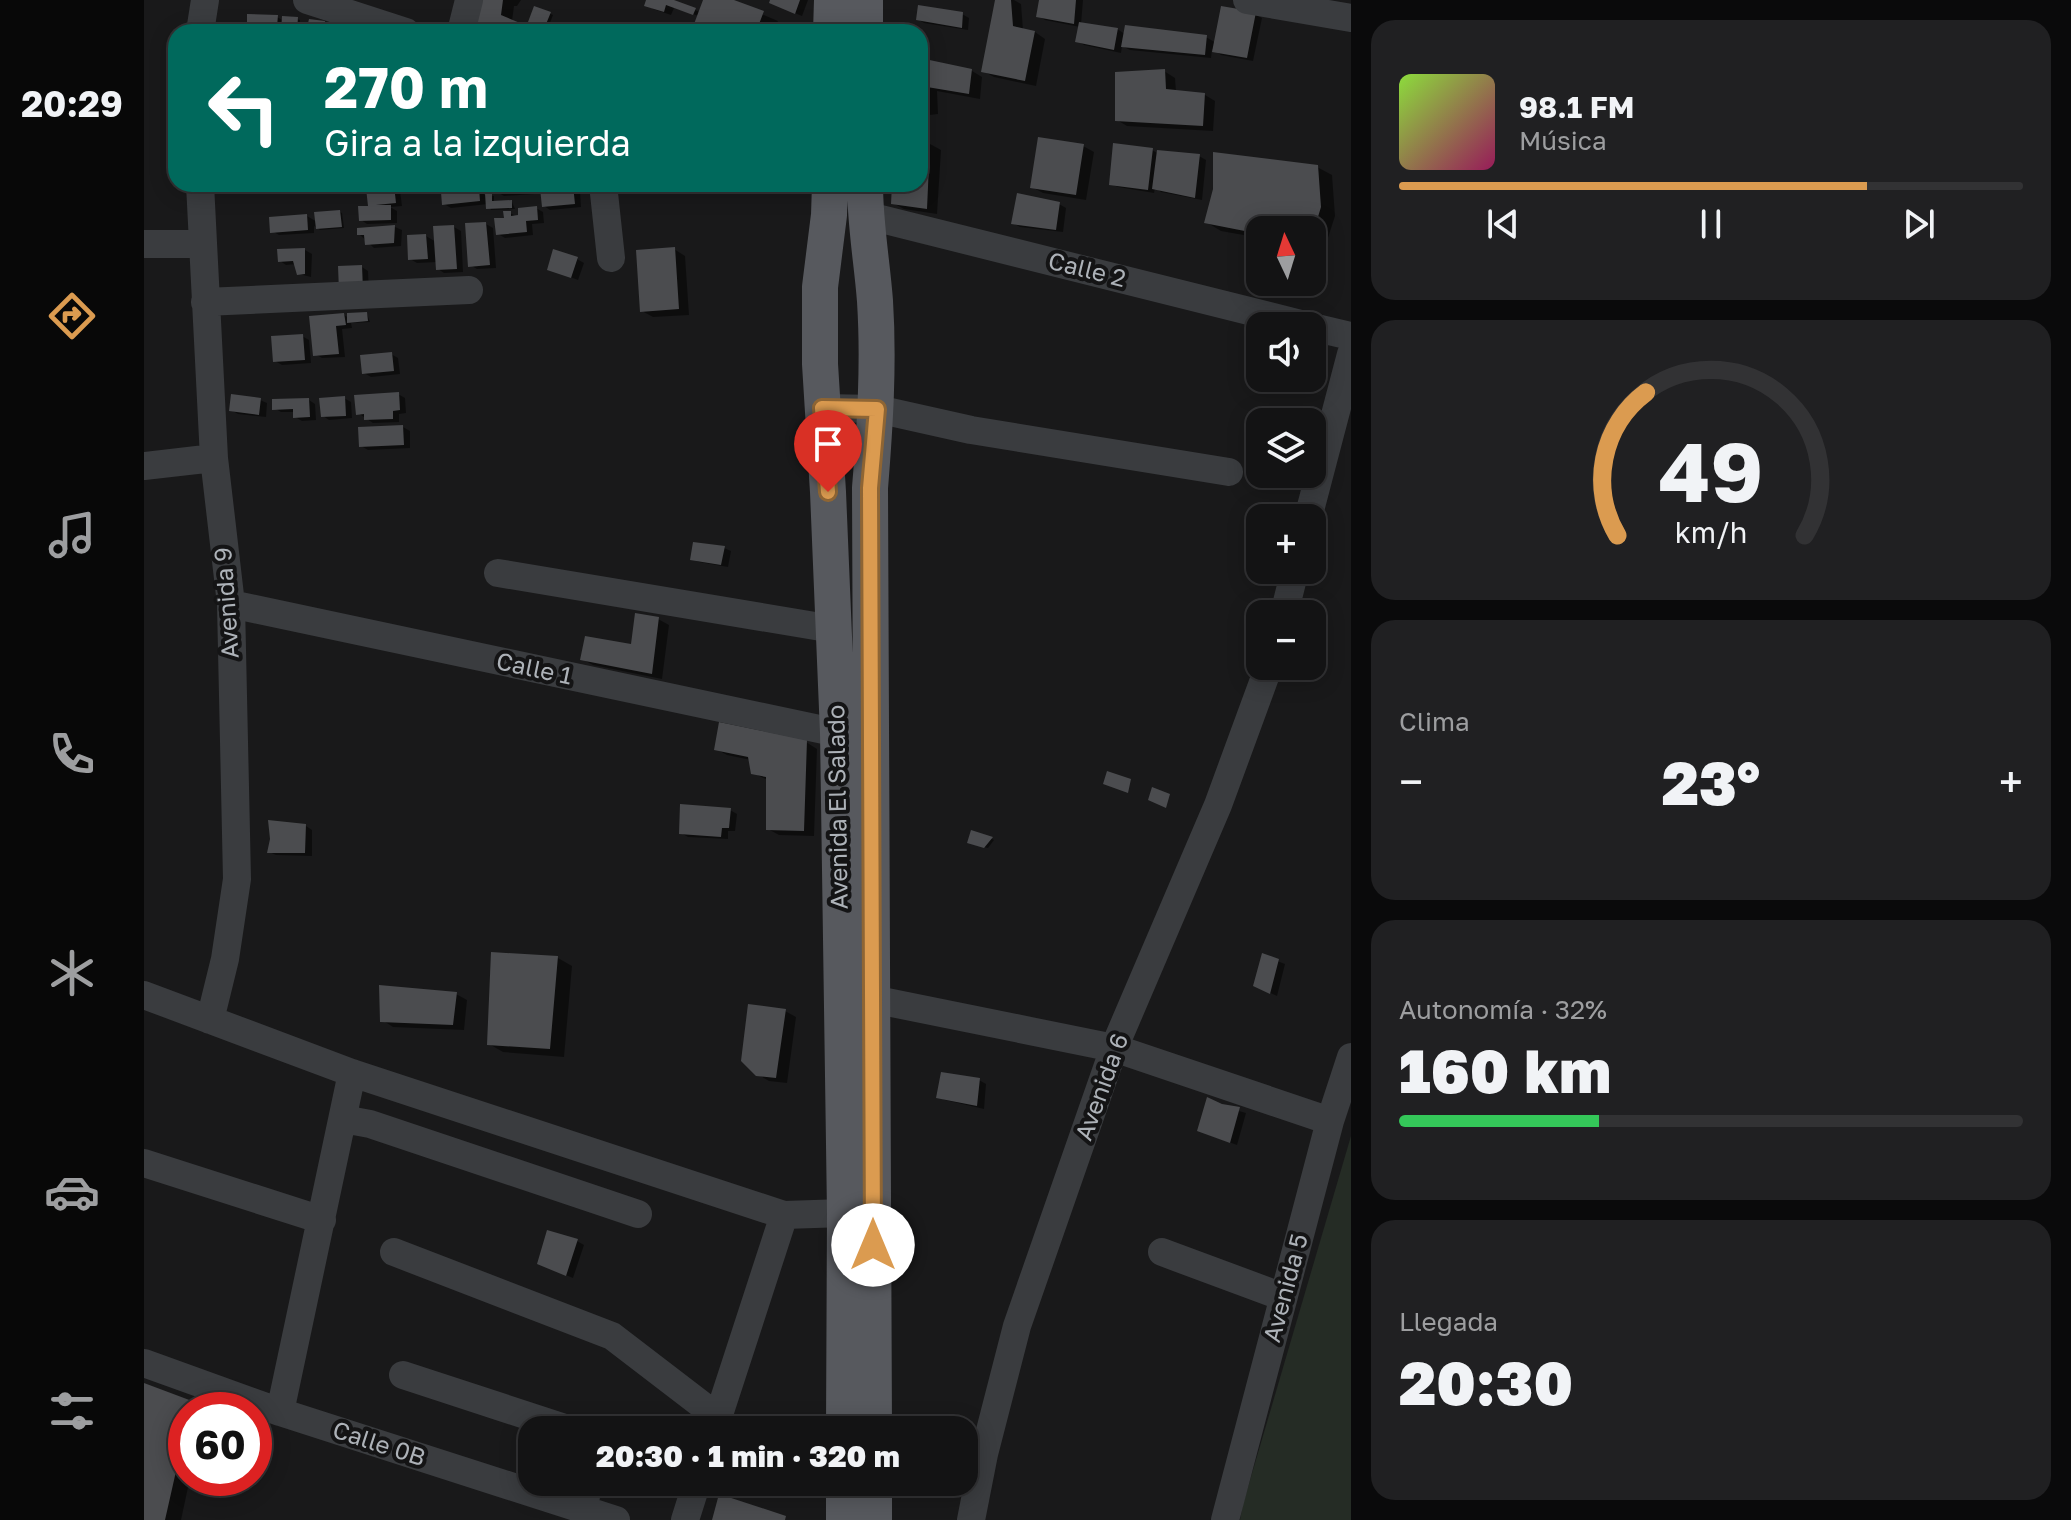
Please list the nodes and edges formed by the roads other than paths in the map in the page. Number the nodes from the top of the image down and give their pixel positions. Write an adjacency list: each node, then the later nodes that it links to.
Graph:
1 (205, 0): 8 (street)
2 (307, 0): 9 (street)
3 (469, 0): 10 (street)
4 (832, 0): 11 (main road)
5 (865, 0): 12 (main road)
6 (1247, 0): 7 (street)
7 (1351, 18)
8 (201, 24)
9 (381, 24)
10 (463, 24)
11 (831, 24)
12 (865, 24)
13 (200, 192): 18 (street, Avenida 9)
14 (604, 192): 19 (street)
15 (830, 192): 26 (main road, Avenida El Salado)
16 (865, 199): 22 (street, Calle 2); 27 (main road, Avenida El Salado)
17 (144, 244): 18 (street)
18 (202, 244): 21 (street, Avenida 9)
19 (611, 258)
20 (469, 290): 21 (street)
21 (205, 302): 28 (street, Avenida 9)
22 (1262, 312)
23 (1326, 330): 24 (street, Calle 2)
24 (1351, 336)
25 (1351, 354): 31 (street)
26 (822, 408): 27 (street); 34 (main road, Avenida El Salado)
27 (877, 409): 30 (street); 38 (main road, Avenida El Salado)
28 (214, 458): 29 (street); 33 (street, Avenida 9)
29 (144, 466)
30 (1229, 472)
31 (1312, 504)
32 (498, 573): 34 (street)
33 (231, 604): 36 (street, Calle 1); 39 (street, Avenida 9)
34 (833, 629): 36 (main road, Avenida El Salado)
35 (1264, 680): 40 (street, Avenida 6)
36 (838, 733): 46 (main road, Avenida El Salado)
37 (144, 995): 39 (street)
38 (872, 999): 40 (street); 60 (main road, Avenida El Salado)
39 (210, 1020): 42 (street)
40 (1114, 1048): 44 (street); 70 (street, Avenida 6)
41 (1351, 1057): 44 (street, Avenida 5)
42 (352, 1073): 43 (street); 48 (street)
43 (343, 1119): 47 (street); 49 (street)
44 (1330, 1121): 52 (street, Avenida 5)
45 (144, 1163): 49 (street)
46 (845, 1213): 48 (street); 59 (main road, Avenida El Salado)
47 (638, 1214)
48 (784, 1215): 58 (street)
49 (322, 1220): 55 (street)
50 (394, 1252): 57 (street)
51 (1162, 1252): 52 (street)
52 (1283, 1297): 71 (street, Avenida 5)
53 (144, 1363): 55 (street, Calle 0B)
54 (403, 1375): 56 (street)
55 (280, 1412): 65 (street, Calle 0B)
56 (528, 1416)
57 (707, 1416)
58 (719, 1416)
59 (844, 1416)
60 (874, 1416)
61 (586, 1496): 65 (street)
62 (693, 1496): 67 (street)
63 (844, 1496): 68 (main road)
64 (874, 1496): 69 (main road)
65 (584, 1510): 66 (street, Calle 0B)
66 (616, 1520)
67 (685, 1520)
68 (844, 1520)
69 (874, 1520)
70 (971, 1520)
71 (1225, 1520)

